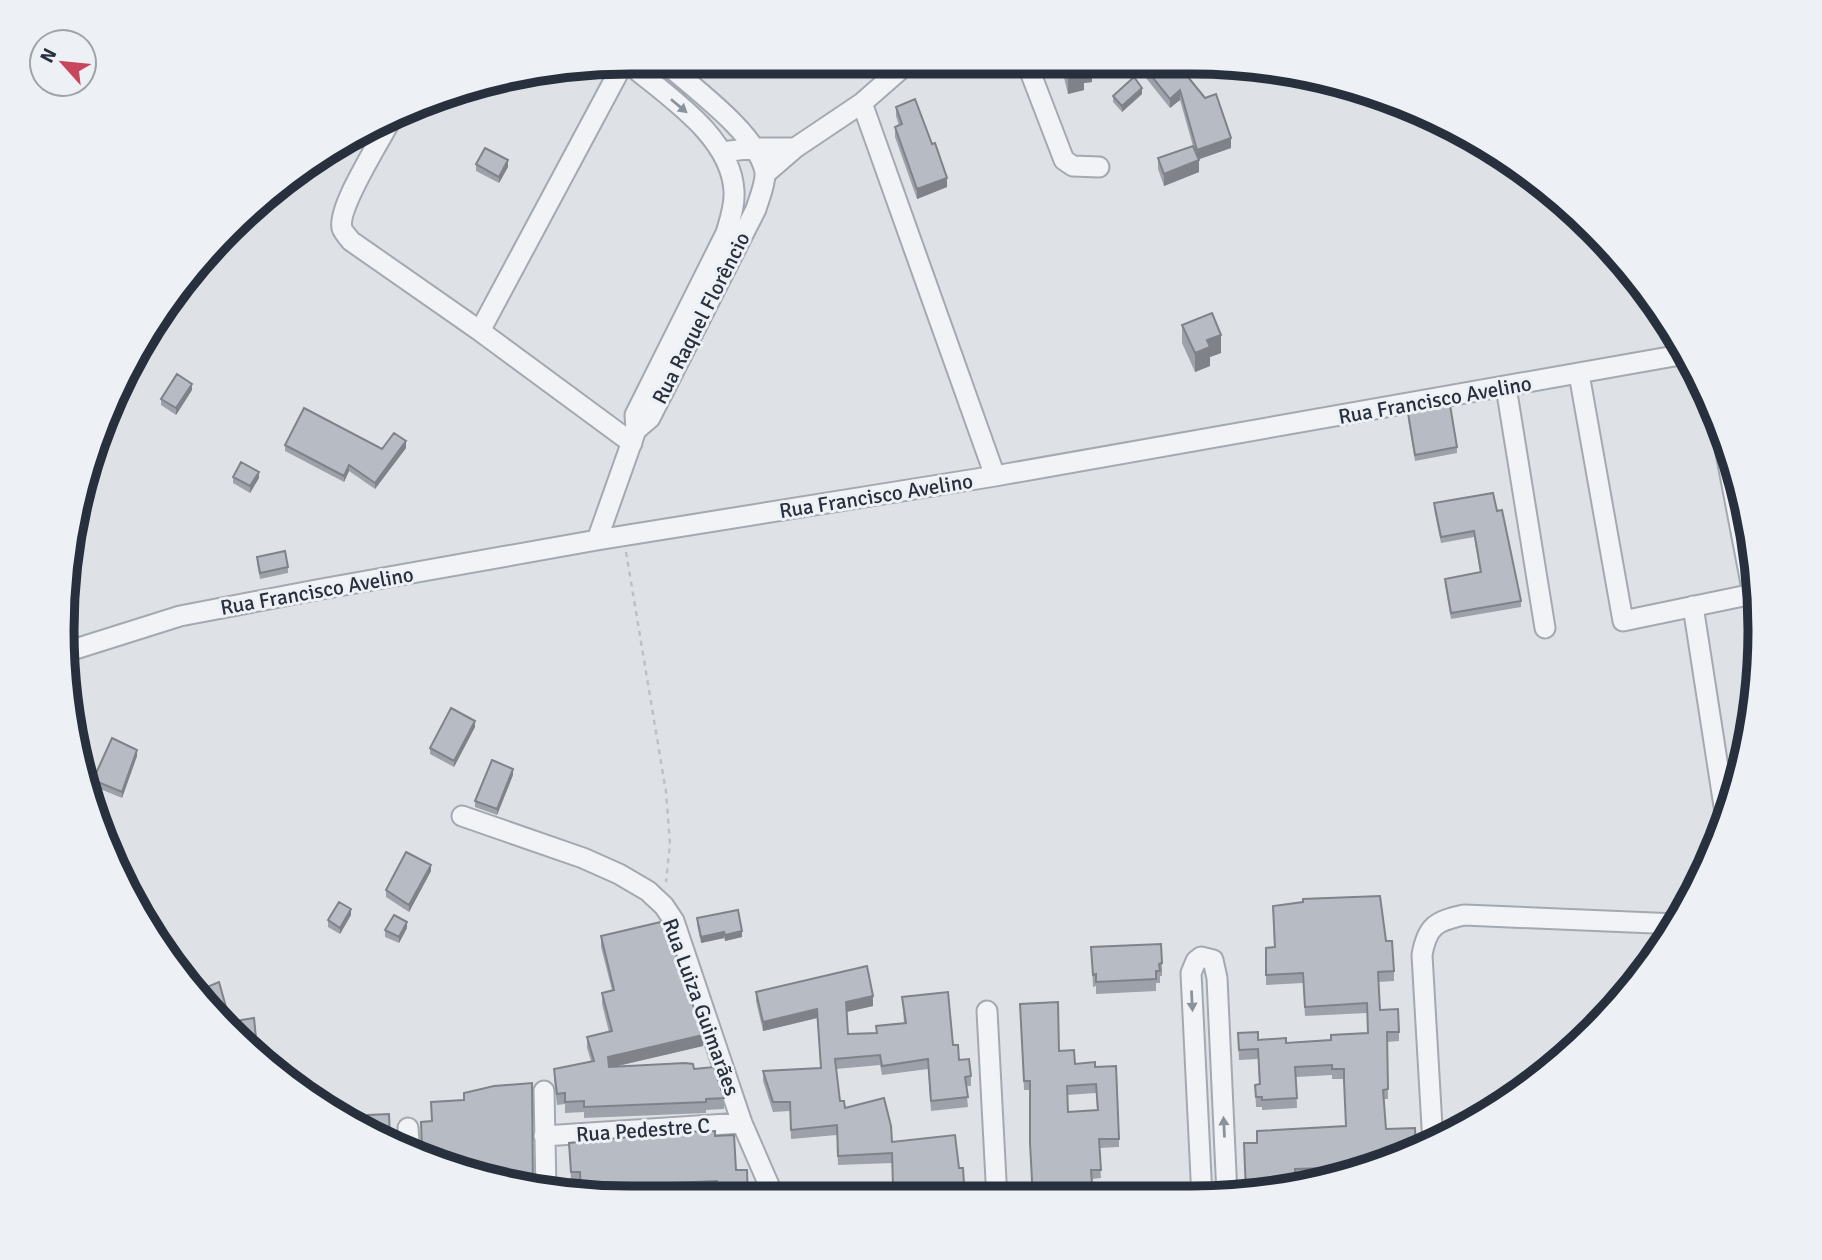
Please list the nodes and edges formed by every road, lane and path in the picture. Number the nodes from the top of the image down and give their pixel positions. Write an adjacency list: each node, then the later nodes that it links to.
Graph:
1 (619, 74): 13 (street)
2 (640, 74): 10 (street, Rua Raquel Florêncio, one-way to 10)
3 (677, 74): 8 (street)
4 (895, 74): 6 (street)
5 (1031, 74): 11 (street)
6 (862, 103): 9 (street); 18 (street)
7 (385, 131): 13 (street)
8 (755, 148): 9 (street); 10 (street); 12 (street)
9 (795, 148): 12 (street)
10 (722, 152): 17 (street, Rua Raquel Florêncio)
11 (1100, 167)
12 (765, 174): 17 (street, Rua Raquel Florêncio)
13 (480, 331): 17 (street)
14 (1676, 356): 15 (street, Rua Francisco Avelino)
15 (1579, 374): 16 (street, Rua Francisco Avelino); 22 (street)
16 (1506, 387): 18 (street, Rua Francisco Avelino); 23 (street)
17 (634, 437): 20 (street)
18 (995, 476): 19 (street, Rua Francisco Avelino)
19 (623, 536): 20 (street, Rua Francisco Avelino); 27 (path)
20 (597, 541): 24 (street, Rua Francisco Avelino)
21 (1747, 595): 22 (street)
22 (1693, 606): 25 (street)
23 (1545, 628)
24 (75, 649)
25 (1723, 797)
26 (462, 816): 27 (street, Rua Luiza Guimarães)
27 (664, 906): 31 (street, Rua Luiza Guimarães)
28 (1665, 923): 33 (street)
29 (987, 1011): 39 (street)
30 (544, 1091): 34 (street)
31 (742, 1123): 34 (street, Rua Pedestre C); 38 (street, Rua Luiza Guimarães)
32 (408, 1128): 35 (street)
33 (1432, 1132)
34 (544, 1136): 36 (street)
35 (409, 1140)
36 (546, 1180)
37 (1227, 1185): 40 (street, one-way to 40)
38 (769, 1186)
39 (996, 1186)
40 (1201, 1186)

